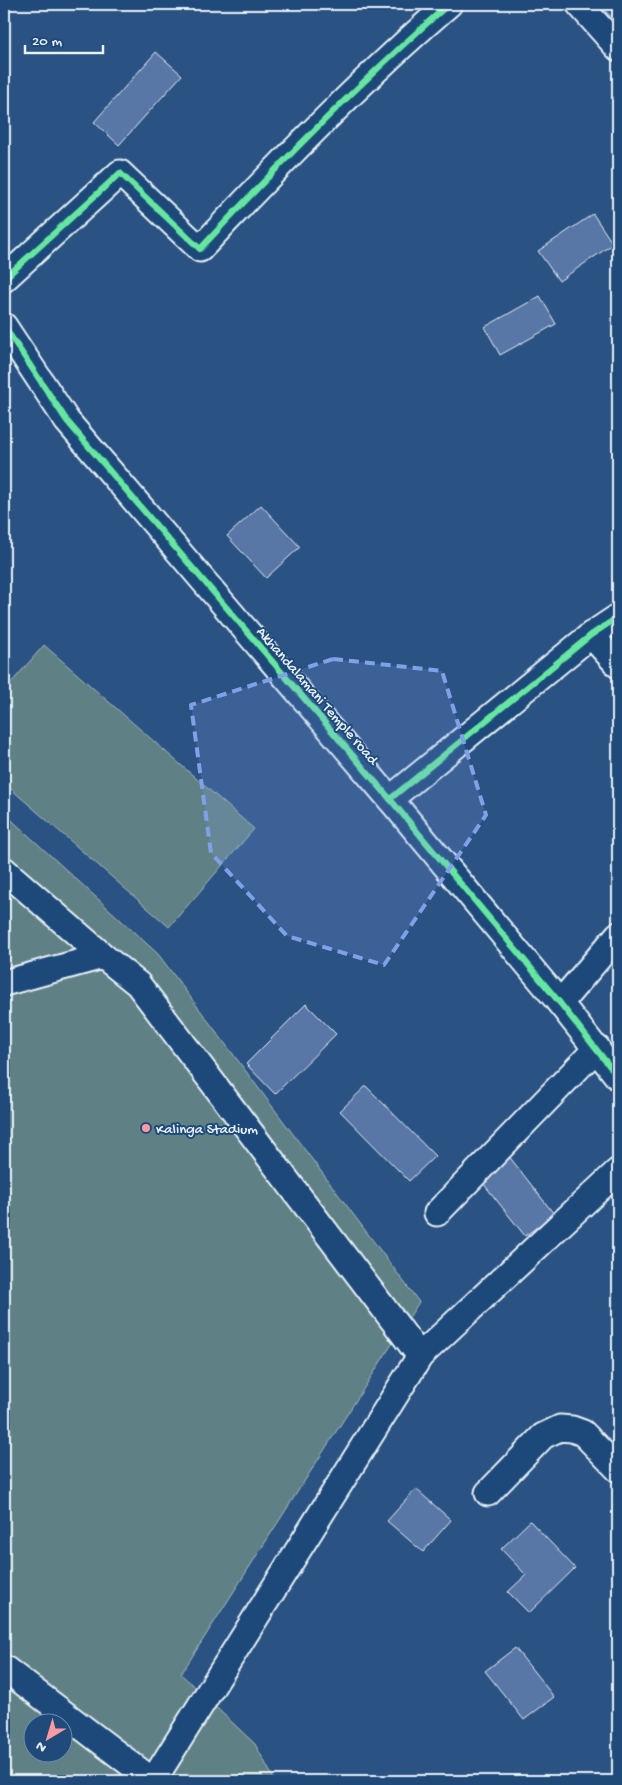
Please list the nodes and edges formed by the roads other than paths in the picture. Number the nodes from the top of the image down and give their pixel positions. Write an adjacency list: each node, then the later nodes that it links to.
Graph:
1 (449, 4): 4 (street)
2 (579, 4): 3 (street)
3 (618, 48)
4 (4, 279)
5 (4, 326): 9 (street, Akhandalamani Temple road)
6 (618, 617): 7 (street)
7 (591, 636): 8 (street); 9 (street)
8 (618, 665)
9 (390, 800): 14 (street, Akhandalamani Temple road)
10 (4, 870): 12 (street)
11 (618, 935): 14 (street)
12 (103, 956): 13 (street); 19 (street)
13 (4, 983)
14 (560, 1003): 15 (street, Akhandalamani Temple road)
15 (597, 1048): 16 (street, Akhandalamani Temple road); 18 (street)
16 (618, 1077)
17 (618, 1171): 19 (street)
18 (437, 1213)
19 (420, 1356): 23 (street)
20 (618, 1469): 21 (street)
21 (488, 1493)
22 (4, 1668): 23 (street)
23 (153, 1781)

